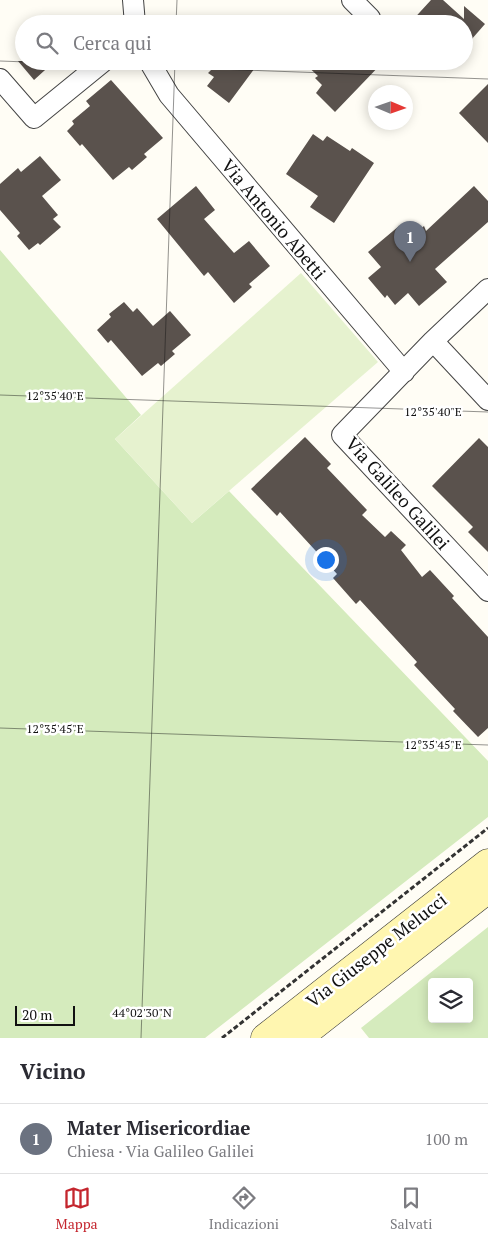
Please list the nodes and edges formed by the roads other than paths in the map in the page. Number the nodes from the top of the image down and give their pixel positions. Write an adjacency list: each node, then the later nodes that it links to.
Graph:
1 (133, 0): 3 (street)
2 (352, 0): 4 (street)
3 (135, 15)
4 (367, 15)
5 (93, 70): 7 (street)
6 (155, 70): 10 (street, Via Antonio Abetti)
7 (0, 79)
8 (488, 289): 9 (street, Via Galileo Galilei)
9 (433, 341): 10 (street, Via Galileo Galilei); 11 (street)
10 (404, 372): 12 (street, Via Galileo Galilei)
11 (488, 400)
12 (488, 591)
13 (488, 863): 15 (main road, Via Giuseppe Melucci)
14 (488, 889): 16 (main road, Via Giuseppe Melucci)
15 (265, 1038)
16 (298, 1038)

